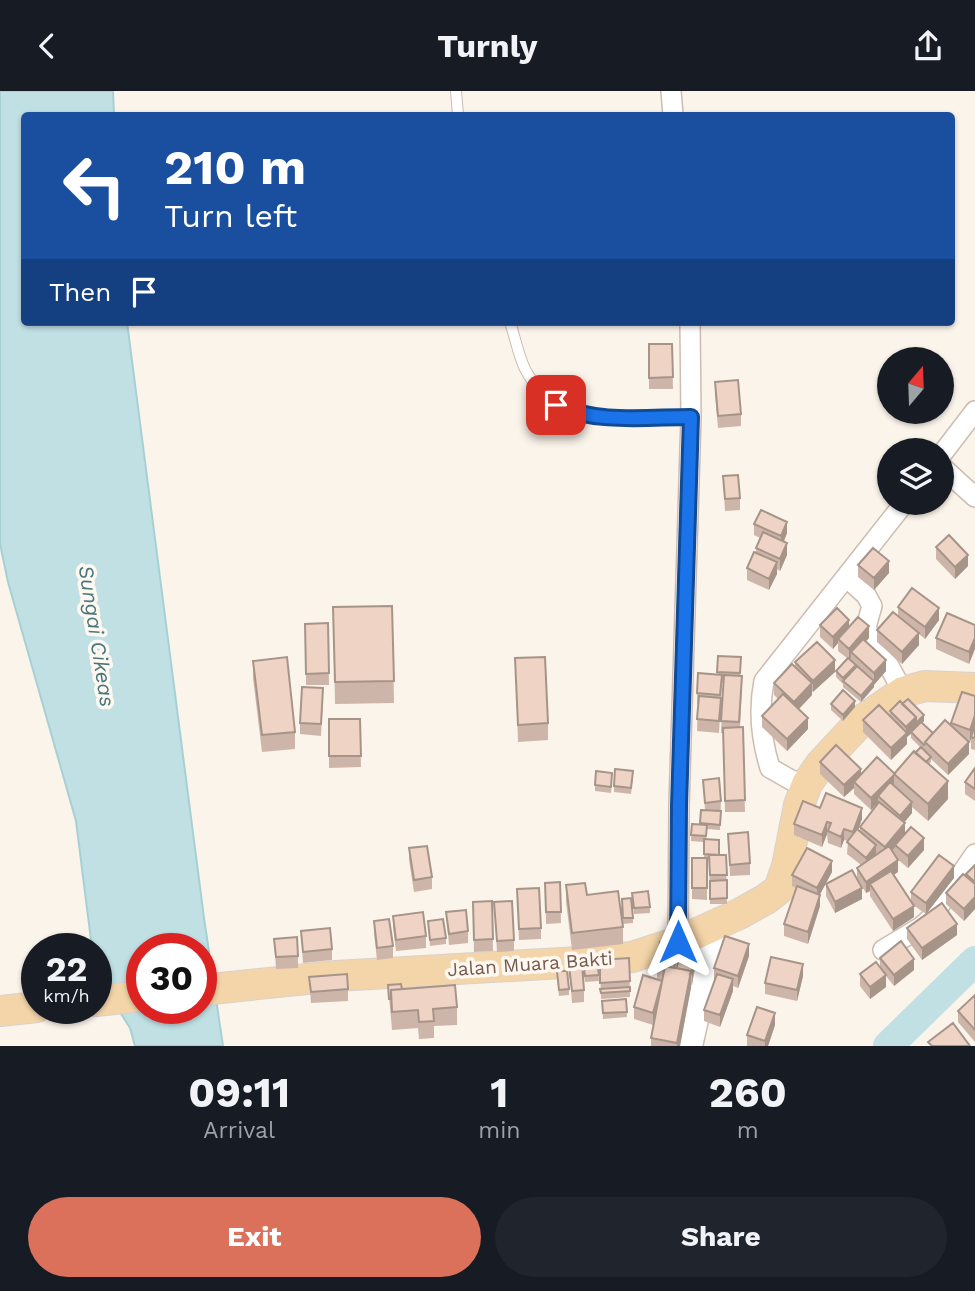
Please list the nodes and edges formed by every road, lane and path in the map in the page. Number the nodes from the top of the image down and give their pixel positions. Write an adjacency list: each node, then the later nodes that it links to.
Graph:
1 (456, 91): 3 (lane)
2 (671, 91): 4 (street)
3 (458, 112)
4 (673, 112)
5 (511, 326): 8 (lane)
6 (690, 326): 8 (street)
7 (975, 411): 9 (street)
8 (691, 417): 19 (street)
9 (954, 438)
10 (954, 478): 11 (street)
11 (975, 497)
12 (895, 515): 13 (street)
13 (846, 577): 15 (street); 16 (street)
14 (975, 688): 15 (main road, Jalan Muara Bakti)
15 (903, 692): 16 (main road, Jalan Muara Bakti)
16 (807, 784): 18 (main road, Jalan Muara Bakti)
17 (975, 854): 20 (street)
18 (728, 918): 19 (main road, Jalan Muara Bakti); 24 (street)
19 (678, 942): 21 (main road, Jalan Muara Bakti)
20 (883, 950)
21 (217, 988)
22 (21, 1009): 23 (main road)
23 (0, 1011)
24 (690, 1046)

